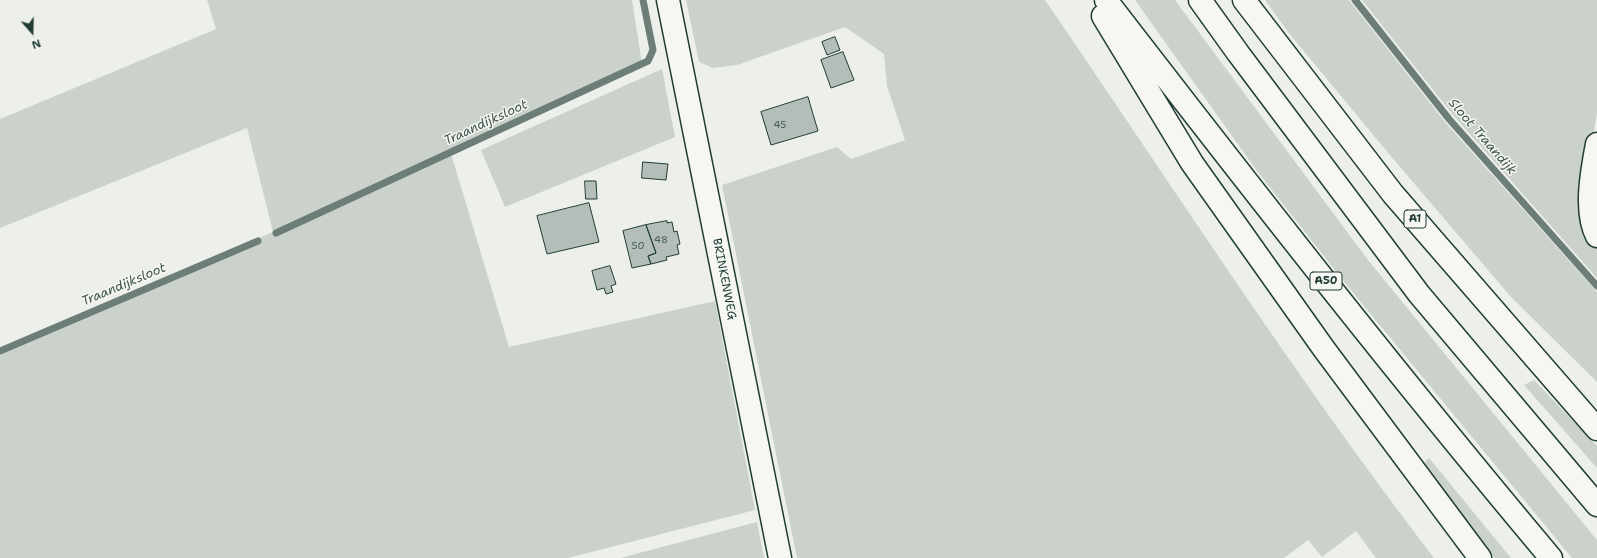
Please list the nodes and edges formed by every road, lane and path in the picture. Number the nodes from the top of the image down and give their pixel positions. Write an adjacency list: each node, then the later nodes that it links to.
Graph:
1 (668, 0): 10 (main road, BRINKENWEG)
2 (1093, 0): 11 (main road)
3 (1106, 0): 12 (main road, A50)
4 (1200, 0): 9 (main road)
5 (1244, 0): 8 (main road, A1)
6 (1597, 144): 7 (main road)
7 (1597, 236)
8 (1597, 429)
9 (1597, 505)
10 (780, 558)
11 (1480, 558)
12 (1551, 558)

